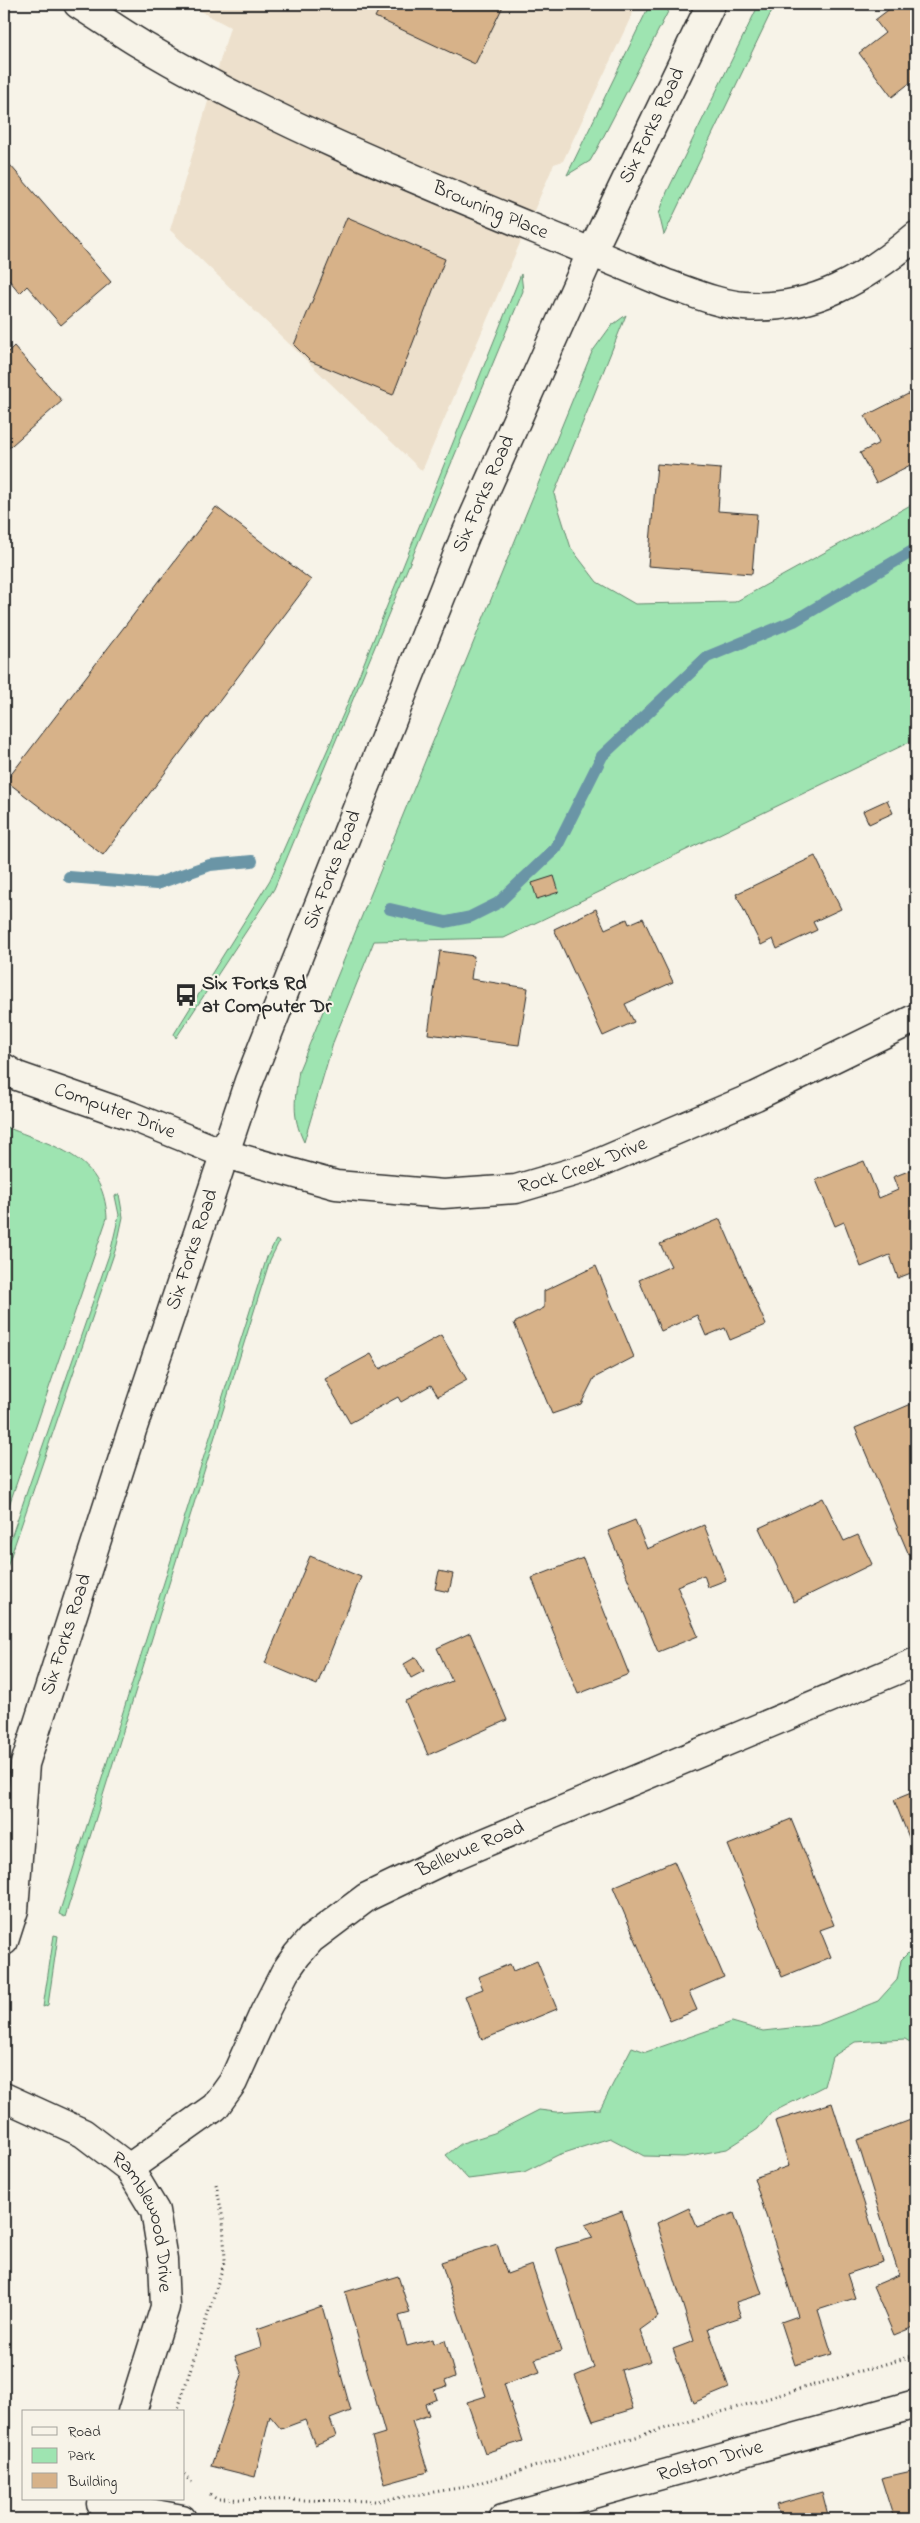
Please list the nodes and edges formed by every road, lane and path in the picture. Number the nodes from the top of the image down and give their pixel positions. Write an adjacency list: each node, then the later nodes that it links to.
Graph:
1 (78, 4): 4 (street, Browning Place)
2 (711, 4): 4 (street, Six Forks Road)
3 (916, 236): 4 (street, Browning Place)
4 (592, 251): 7 (street, Six Forks Road)
5 (916, 1018): 7 (street, Rock Creek Drive)
6 (4, 1068): 7 (street, Computer Drive)
7 (225, 1154): 9 (street, Six Forks Road)
8 (916, 1662): 13 (street, Bellevue Road)
9 (25, 1764): 10 (street, Six Forks Road); 11 (street, Six Forks Road)
10 (4, 1789)
11 (4, 1941)
12 (4, 2098): 13 (street, Ramblewood Drive)
13 (128, 2168): 17 (street, Ramblewood Drive)
14 (216, 2184): 18 (path)
15 (916, 2355): 21 (path)
16 (916, 2404): 24 (street, Rolston Drive)
17 (133, 2410)
18 (178, 2410)
19 (185, 2476): 20 (path)
20 (197, 2488)
21 (204, 2492)
22 (100, 2508): 23 (street)
23 (182, 2519)
24 (503, 2519)

